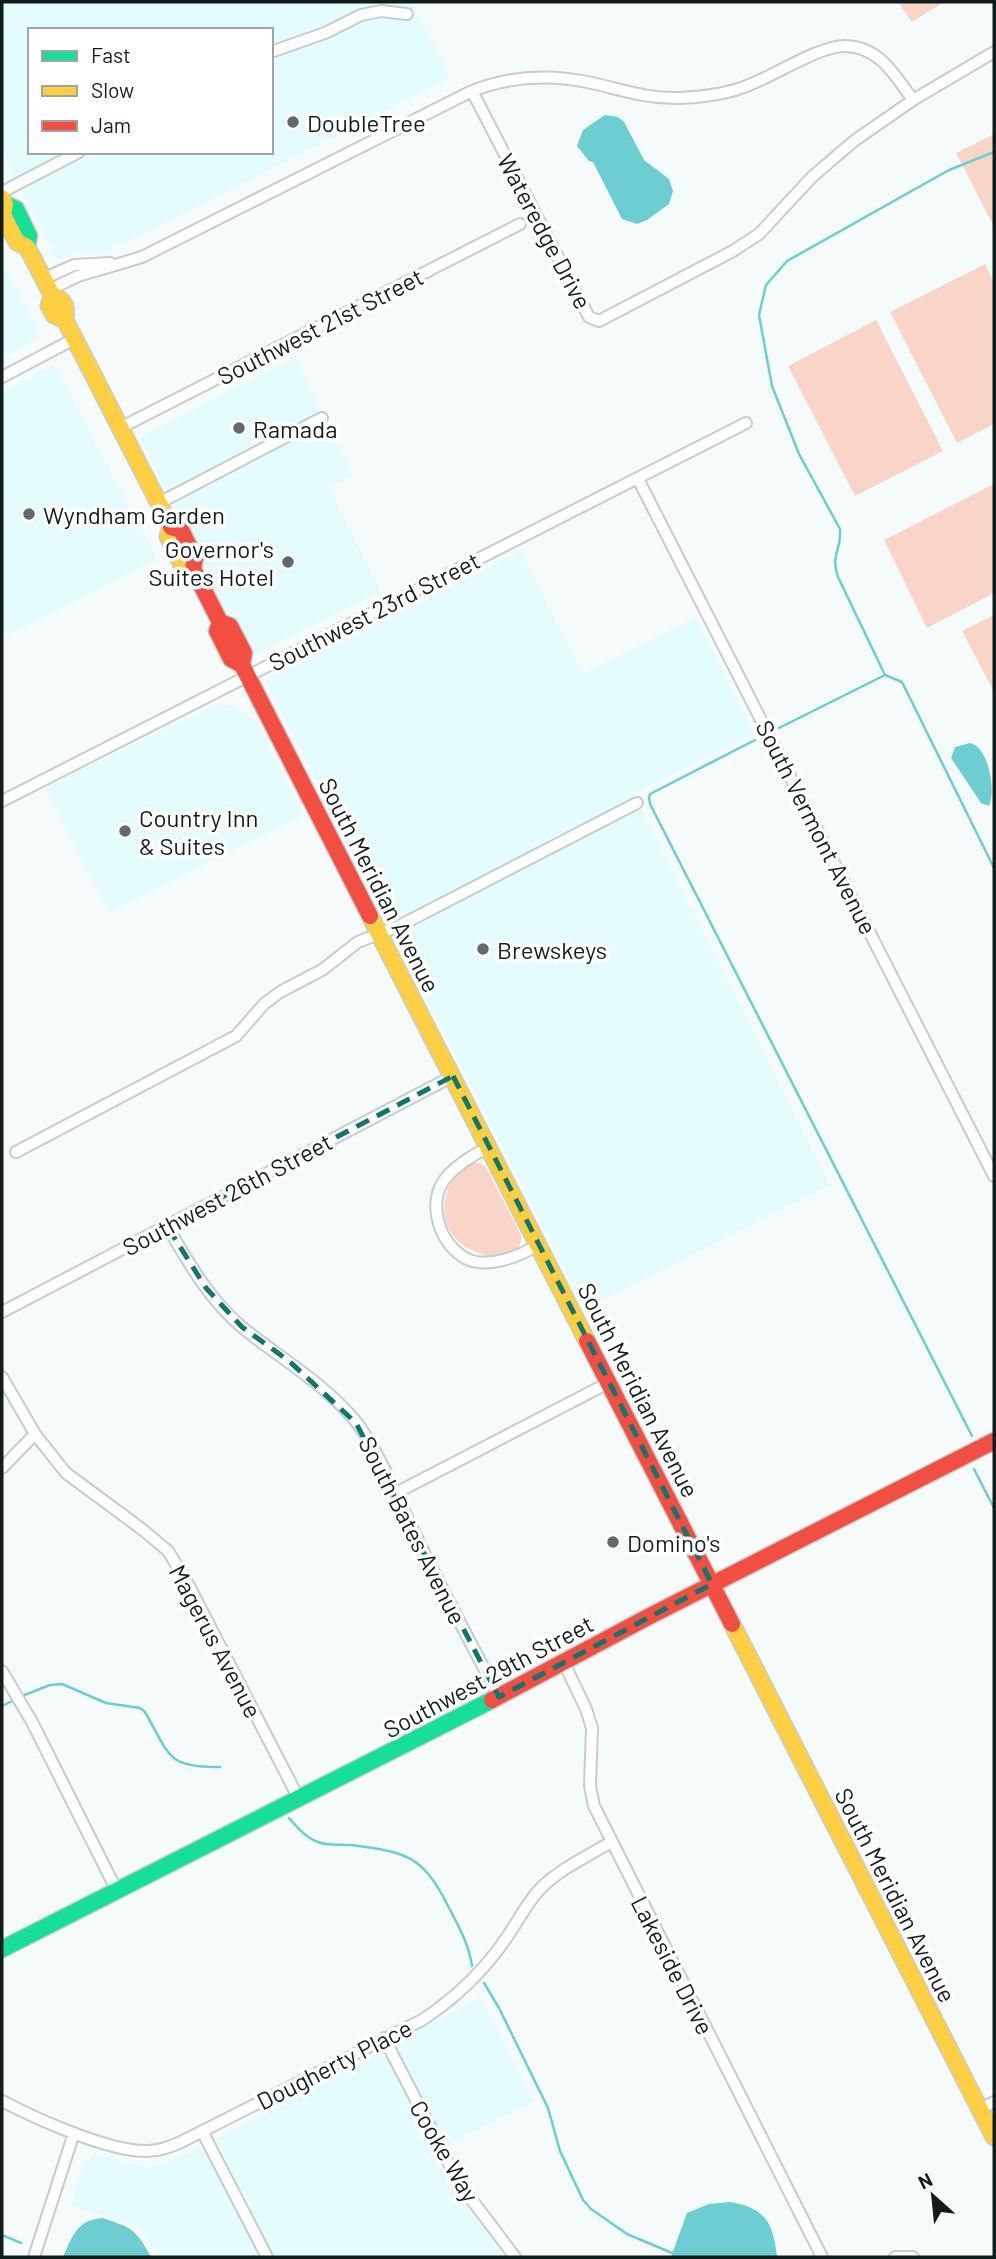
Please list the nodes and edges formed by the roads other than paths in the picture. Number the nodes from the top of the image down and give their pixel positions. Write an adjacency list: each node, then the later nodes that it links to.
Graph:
1 (407, 15): 2 (street)
2 (273, 51)
3 (994, 52): 5 (street, Wateredge Drive)
4 (472, 91): 5 (street); 5 (street, Wateredge Drive); 9 (street)
5 (913, 100)
6 (76, 154): 7 (street)
7 (3, 198): 9 (main road, South Meridian Avenue)
8 (520, 224): 14 (street, Southwest 21st Street)
9 (48, 288): 10 (main road, South Meridian Avenue)
10 (74, 339): 11 (street); 14 (main road, South Meridian Avenue)
11 (2, 377)
12 (322, 418): 16 (street)
13 (746, 423): 15 (street, Southwest 23rd Street)
14 (120, 428): 16 (main road, South Meridian Avenue)
15 (638, 479): 17 (street, Southwest 23rd Street); 24 (street, South Vermont Avenue)
16 (159, 503): 17 (main road, South Meridian Avenue)
17 (245, 670): 18 (street, Southwest 23rd Street); 20 (main road, South Meridian Avenue)
18 (2, 801)
19 (637, 803): 20 (street)
20 (379, 934): 21 (main road, South Meridian Avenue); 23 (street)
21 (453, 1076): 22 (main road, South Meridian Avenue); 25 (street, Southwest 26th Street)
22 (489, 1147): 26 (main road, South Meridian Avenue); 26 (street)
23 (16, 1152)
24 (994, 1176)
25 (167, 1226): 27 (street, Southwest 26th Street); 33 (street, South Bates Avenue)
26 (539, 1244): 29 (main road, South Meridian Avenue)
27 (2, 1312)
28 (2, 1377): 30 (street, Magerus Avenue)
29 (610, 1382): 33 (street); 34 (main road, South Meridian Avenue)
30 (35, 1434): 32 (street); 38 (street, Magerus Avenue)
31 (994, 1441): 34 (main road, Southwest 29th Street)
32 (2, 1468)
33 (396, 1493): 37 (street, South Bates Avenue)
34 (712, 1584): 35 (main road, Southwest 29th Street); 44 (main road, South Meridian Avenue)
35 (564, 1663): 37 (main road, Southwest 29th Street); 39 (street, Lakeside Drive)
36 (2, 1671): 40 (street)
37 (499, 1697): 38 (main road, Southwest 29th Street)
38 (299, 1799): 40 (main road, Southwest 29th Street)
39 (611, 1842): 42 (street, Dougherty Place); 51 (street, Lakeside Drive)
40 (117, 1891): 41 (main road, Southwest 29th Street)
41 (2, 1949)
42 (384, 2038): 45 (street, Dougherty Place); 50 (street, Cooke Way)
43 (2, 2101): 46 (street, Dougherty Place)
44 (987, 2105): 47 (main road, South Meridian Avenue)
45 (202, 2131): 46 (street, Dougherty Place); 49 (street)
46 (74, 2133): 48 (street)
47 (994, 2137)
48 (34, 2257)
49 (267, 2257)
50 (515, 2257)
51 (822, 2257)
52 (895, 2257): 53 (street)
53 (913, 2257)

